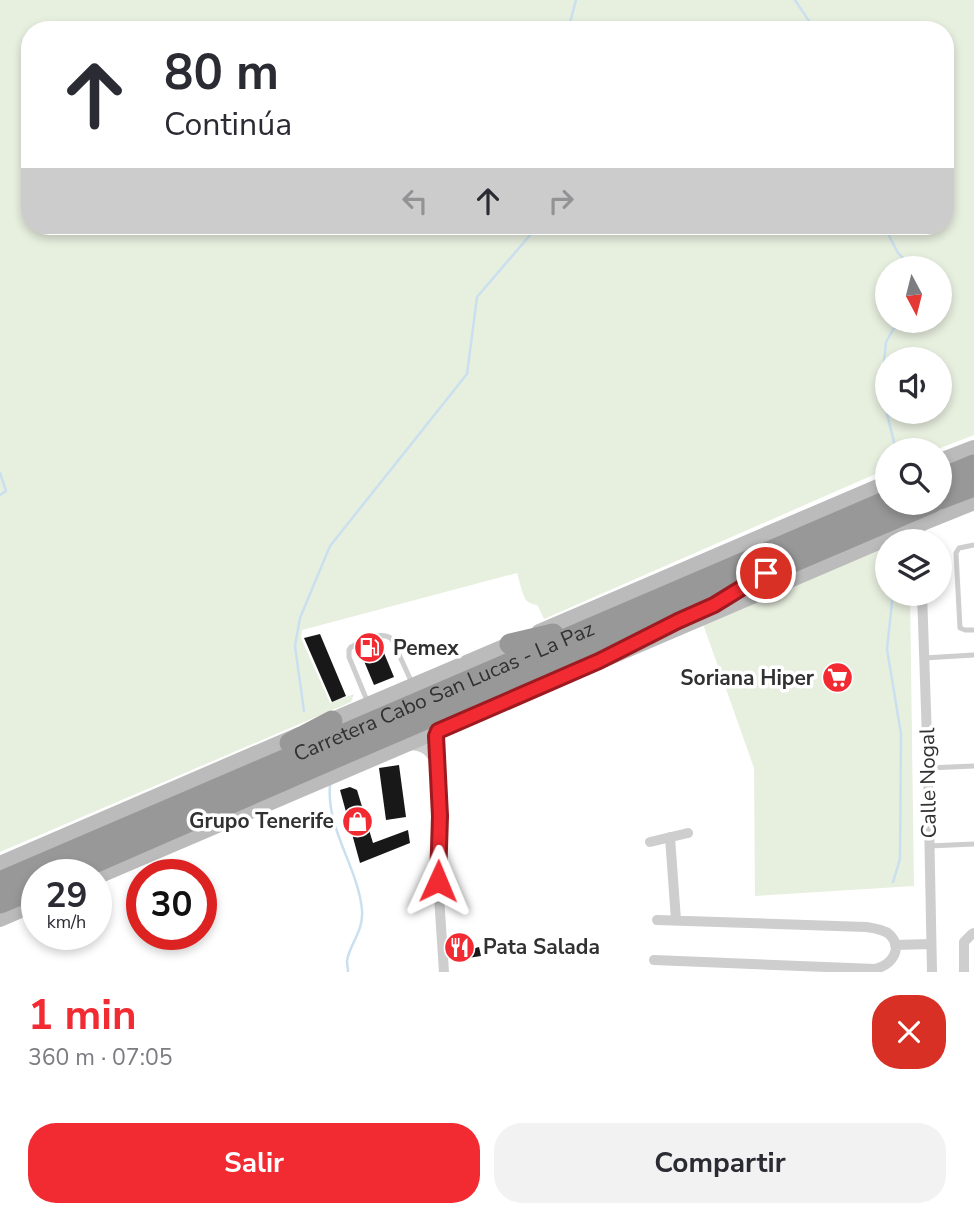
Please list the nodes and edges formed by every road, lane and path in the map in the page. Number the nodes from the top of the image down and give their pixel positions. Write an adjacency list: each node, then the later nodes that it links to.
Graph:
1 (974, 448): 2 (main road)
2 (952, 456)
3 (974, 465): 4 (highway)
4 (952, 474)
5 (974, 486): 7 (highway)
6 (875, 488): 18 (main road)
7 (952, 494)
8 (974, 502): 11 (main road)
9 (875, 506): 16 (highway, Carretera Cabo San Lucas - La Paz)
10 (902, 515): 14 (highway, Carretera Cabo San Lucas - La Paz)
11 (920, 524): 12 (street); 21 (main road)
12 (920, 529)
13 (974, 545): 17 (lane)
14 (766, 573): 21 (highway); 37 (highway, Carretera Cabo San Lucas - La Paz)
15 (923, 606): 20 (street, Calle Nogal)
16 (636, 610): 18 (highway); 30 (highway, Carretera Cabo San Lucas - La Paz)
17 (974, 630)
18 (510, 644): 22 (main road)
19 (974, 655): 20 (lane)
20 (925, 658): 28 (street, Calle Nogal)
21 (599, 661): 25 (main road)
22 (413, 686): 23 (main road); 23 (lane)
23 (369, 705): 24 (main road)
24 (331, 721): 30 (highway); 38 (main road)
25 (440, 729): 26 (main road); 29 (street)
26 (404, 745): 29 (street); 31 (main road)
27 (974, 766): 28 (lane)
28 (928, 768): 36 (street, Calle Nogal)
29 (437, 771): 51 (street)
30 (176, 806): 40 (highway, Carretera Cabo San Lucas - La Paz)
31 (203, 831): 39 (highway)
32 (688, 833): 33 (street)
33 (670, 837): 34 (street); 46 (street)
34 (650, 842)
35 (974, 844): 36 (lane)
36 (929, 846): 48 (street, Calle Nogal)
37 (112, 862)
38 (0, 864)
39 (112, 864)
40 (0, 883)
41 (21, 894): 42 (highway)
42 (0, 903)
43 (21, 910): 44 (main road)
44 (0, 919)
45 (657, 920): 46 (street)
46 (676, 920): 49 (street)
47 (974, 933): 53 (street)
48 (931, 944): 49 (street); 52 (street, Calle Nogal)
49 (895, 945): 50 (street)
50 (654, 960)
51 (444, 972)
52 (932, 972)
53 (964, 972)

